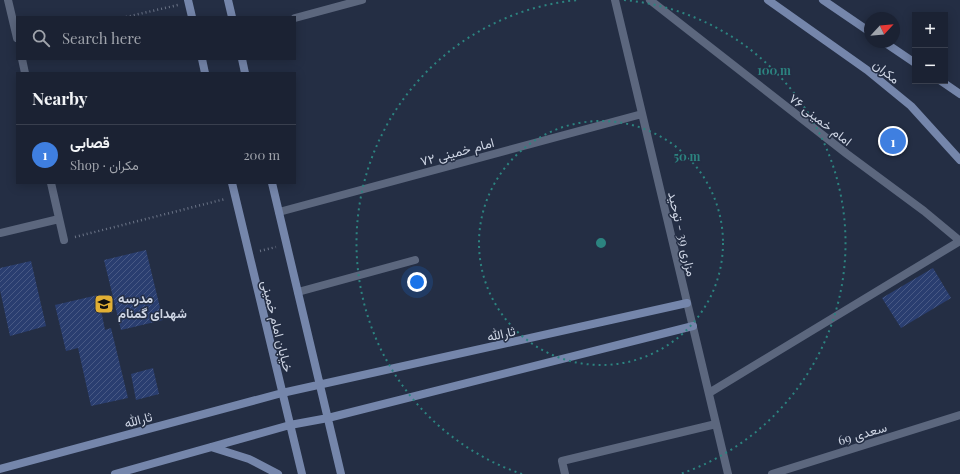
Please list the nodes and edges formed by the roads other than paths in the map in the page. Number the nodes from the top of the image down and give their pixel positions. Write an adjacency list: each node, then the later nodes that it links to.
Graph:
1 (8, 0): 13 (street)
2 (228, 0): 10 (main road)
3 (362, 0): 11 (street)
4 (615, 0): 24 (street, مزاری 39 - توحید)
5 (650, 0): 33 (street, امام خمینی ۷۶)
6 (768, 0): 25 (main road, مکران)
7 (822, 0): 12 (main road)
8 (188, 1): 9 (main road)
9 (192, 16)
10 (232, 16)
11 (296, 18)
12 (864, 28)
13 (16, 34)
14 (893, 48): 18 (main road, مکران)
15 (22, 60): 19 (street)
16 (202, 60): 20 (main road)
17 (242, 60): 21 (main road)
18 (912, 61)
19 (25, 72)
20 (205, 72)
21 (245, 72)
22 (945, 84): 23 (main road)
23 (960, 94)
24 (642, 114): 29 (street, امام خمینی ۷۲); 36 (street, مزاری 39 - توحید)
25 (960, 160)
26 (51, 184): 30 (street)
27 (232, 184): 39 (main road, خیابان امام خمینی)
28 (272, 184): 29 (main road, خیابان امام خمینی)
29 (279, 212): 35 (main road, خیابان امام خمینی)
30 (59, 219): 31 (street); 32 (street)
31 (0, 233)
32 (64, 240)
33 (960, 241): 40 (street)
34 (415, 260): 35 (street)
35 (298, 292): 38 (main road, خیابان امام خمینی)
36 (687, 303): 37 (street, مزاری 39 - توحید); 38 (main road, ثارالله)
37 (692, 326): 40 (street, مزاری 39 - توحید); 42 (main road)
38 (320, 386): 39 (main road, ثارالله); 42 (main road, خیابان امام خمینی)
39 (282, 393): 44 (main road, خیابان امام خمینی); 46 (main road, ثارالله)
40 (709, 393): 43 (street, مزاری 39 - توحید)
41 (960, 415): 53 (street, سعدی 69)
42 (328, 418): 44 (main road); 50 (main road, خیابان امام خمینی)
43 (716, 424): 51 (street); 52 (street, مزاری 39 - توحید)
44 (290, 425): 45 (main road); 49 (main road, خیابان امام خمینی)
45 (210, 447): 47 (main road); 48 (main road)
46 (0, 469)
47 (115, 474)
48 (278, 474)
49 (302, 474)
50 (341, 474)
51 (565, 474)
52 (728, 474)
53 (772, 474)

